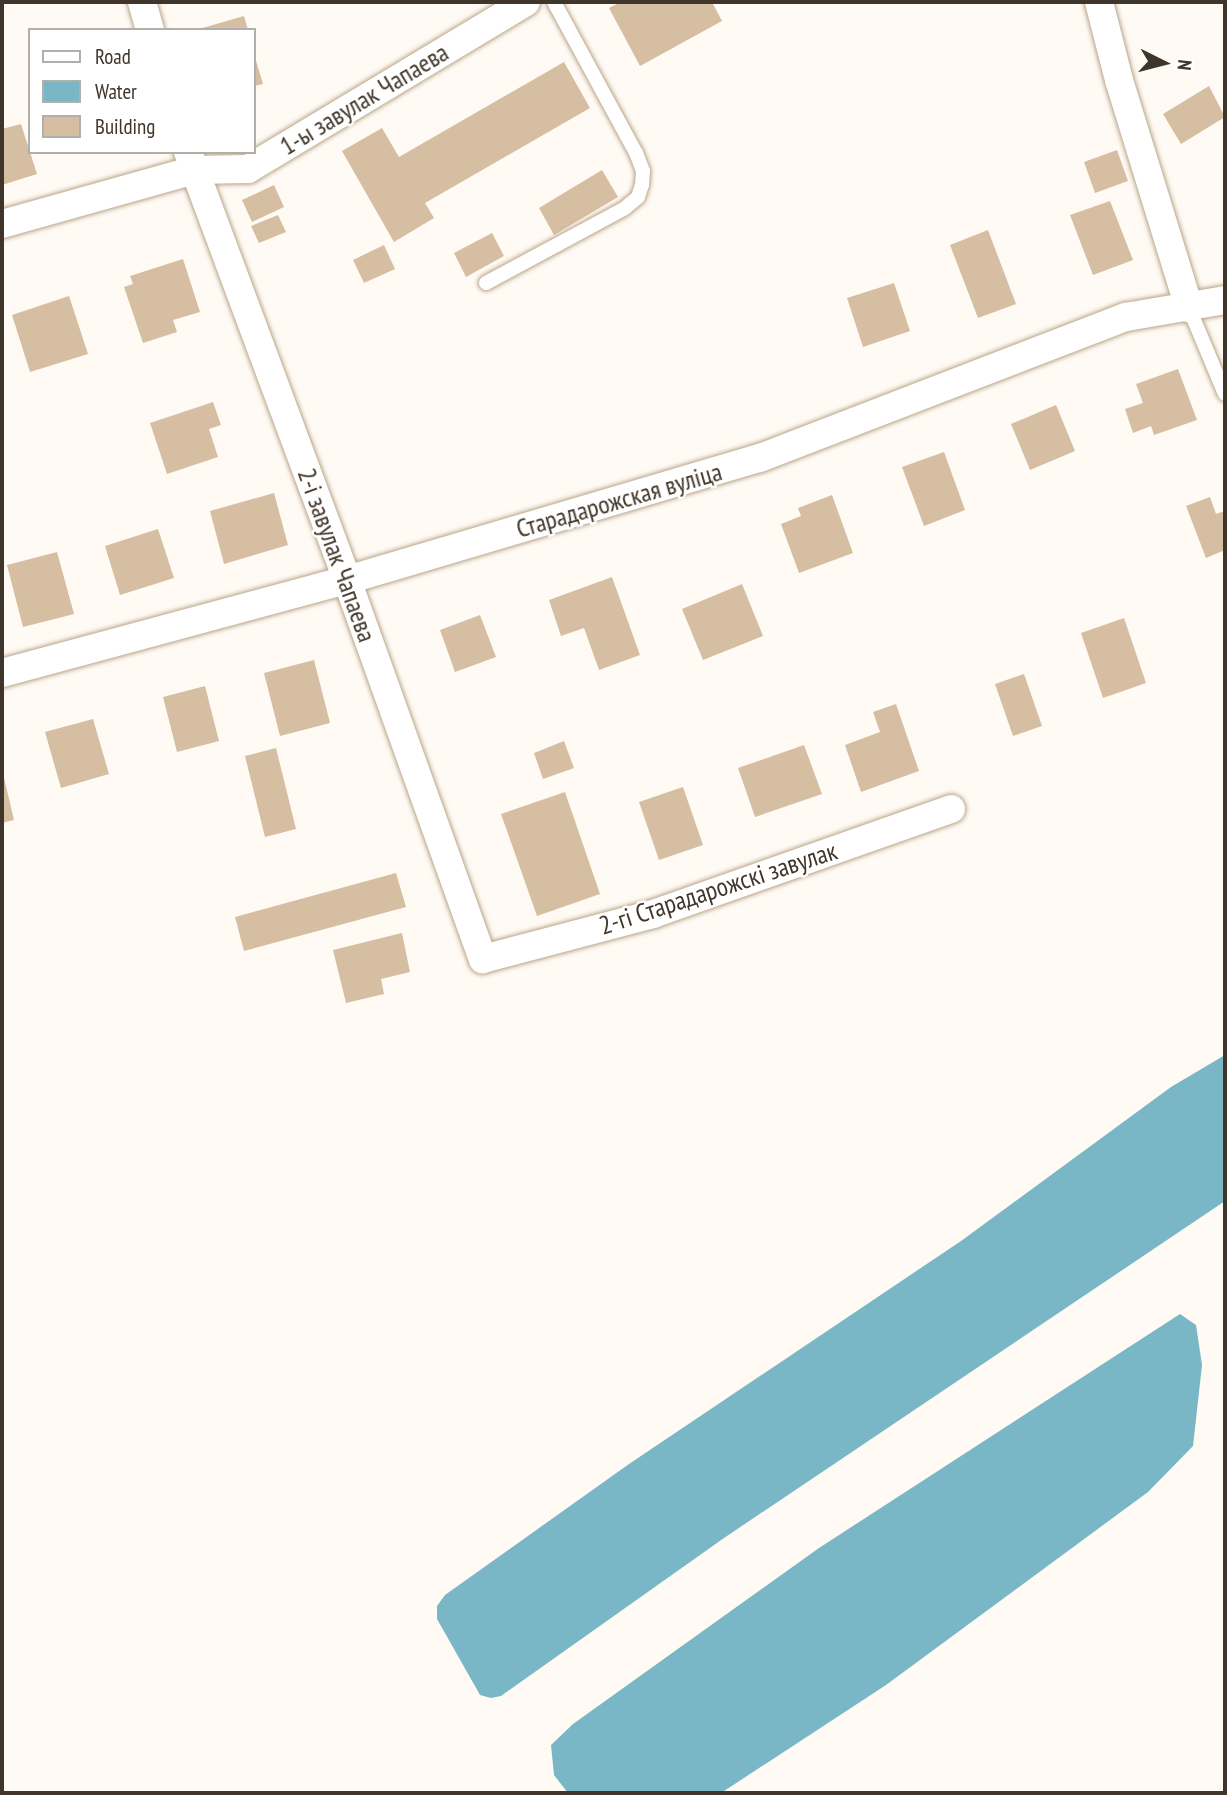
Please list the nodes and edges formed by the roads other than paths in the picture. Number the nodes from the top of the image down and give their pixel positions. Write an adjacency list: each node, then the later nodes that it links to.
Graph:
1 (142, 2): 5 (street)
2 (526, 2): 6 (street, 1-ы завулак Чапаева)
3 (554, 2): 8 (lane)
4 (1099, 2): 10 (street)
5 (149, 28)
6 (191, 161): 7 (street, 1-ы завулак Чапаева); 12 (street, 2-і завулак Чапаева)
7 (2, 224)
8 (486, 283)
9 (1225, 300): 10 (street, Старадарожская вуліца)
10 (1189, 308): 11 (lane); 12 (street, Старадарожская вуліца)
11 (1225, 394)
12 (347, 580): 13 (street, Старадарожская вуліца); 15 (street, 2-і завулак Чапаева)
13 (2, 673)
14 (951, 809): 15 (street, 2-гі Старадарожскі завулак)
15 (483, 959)

